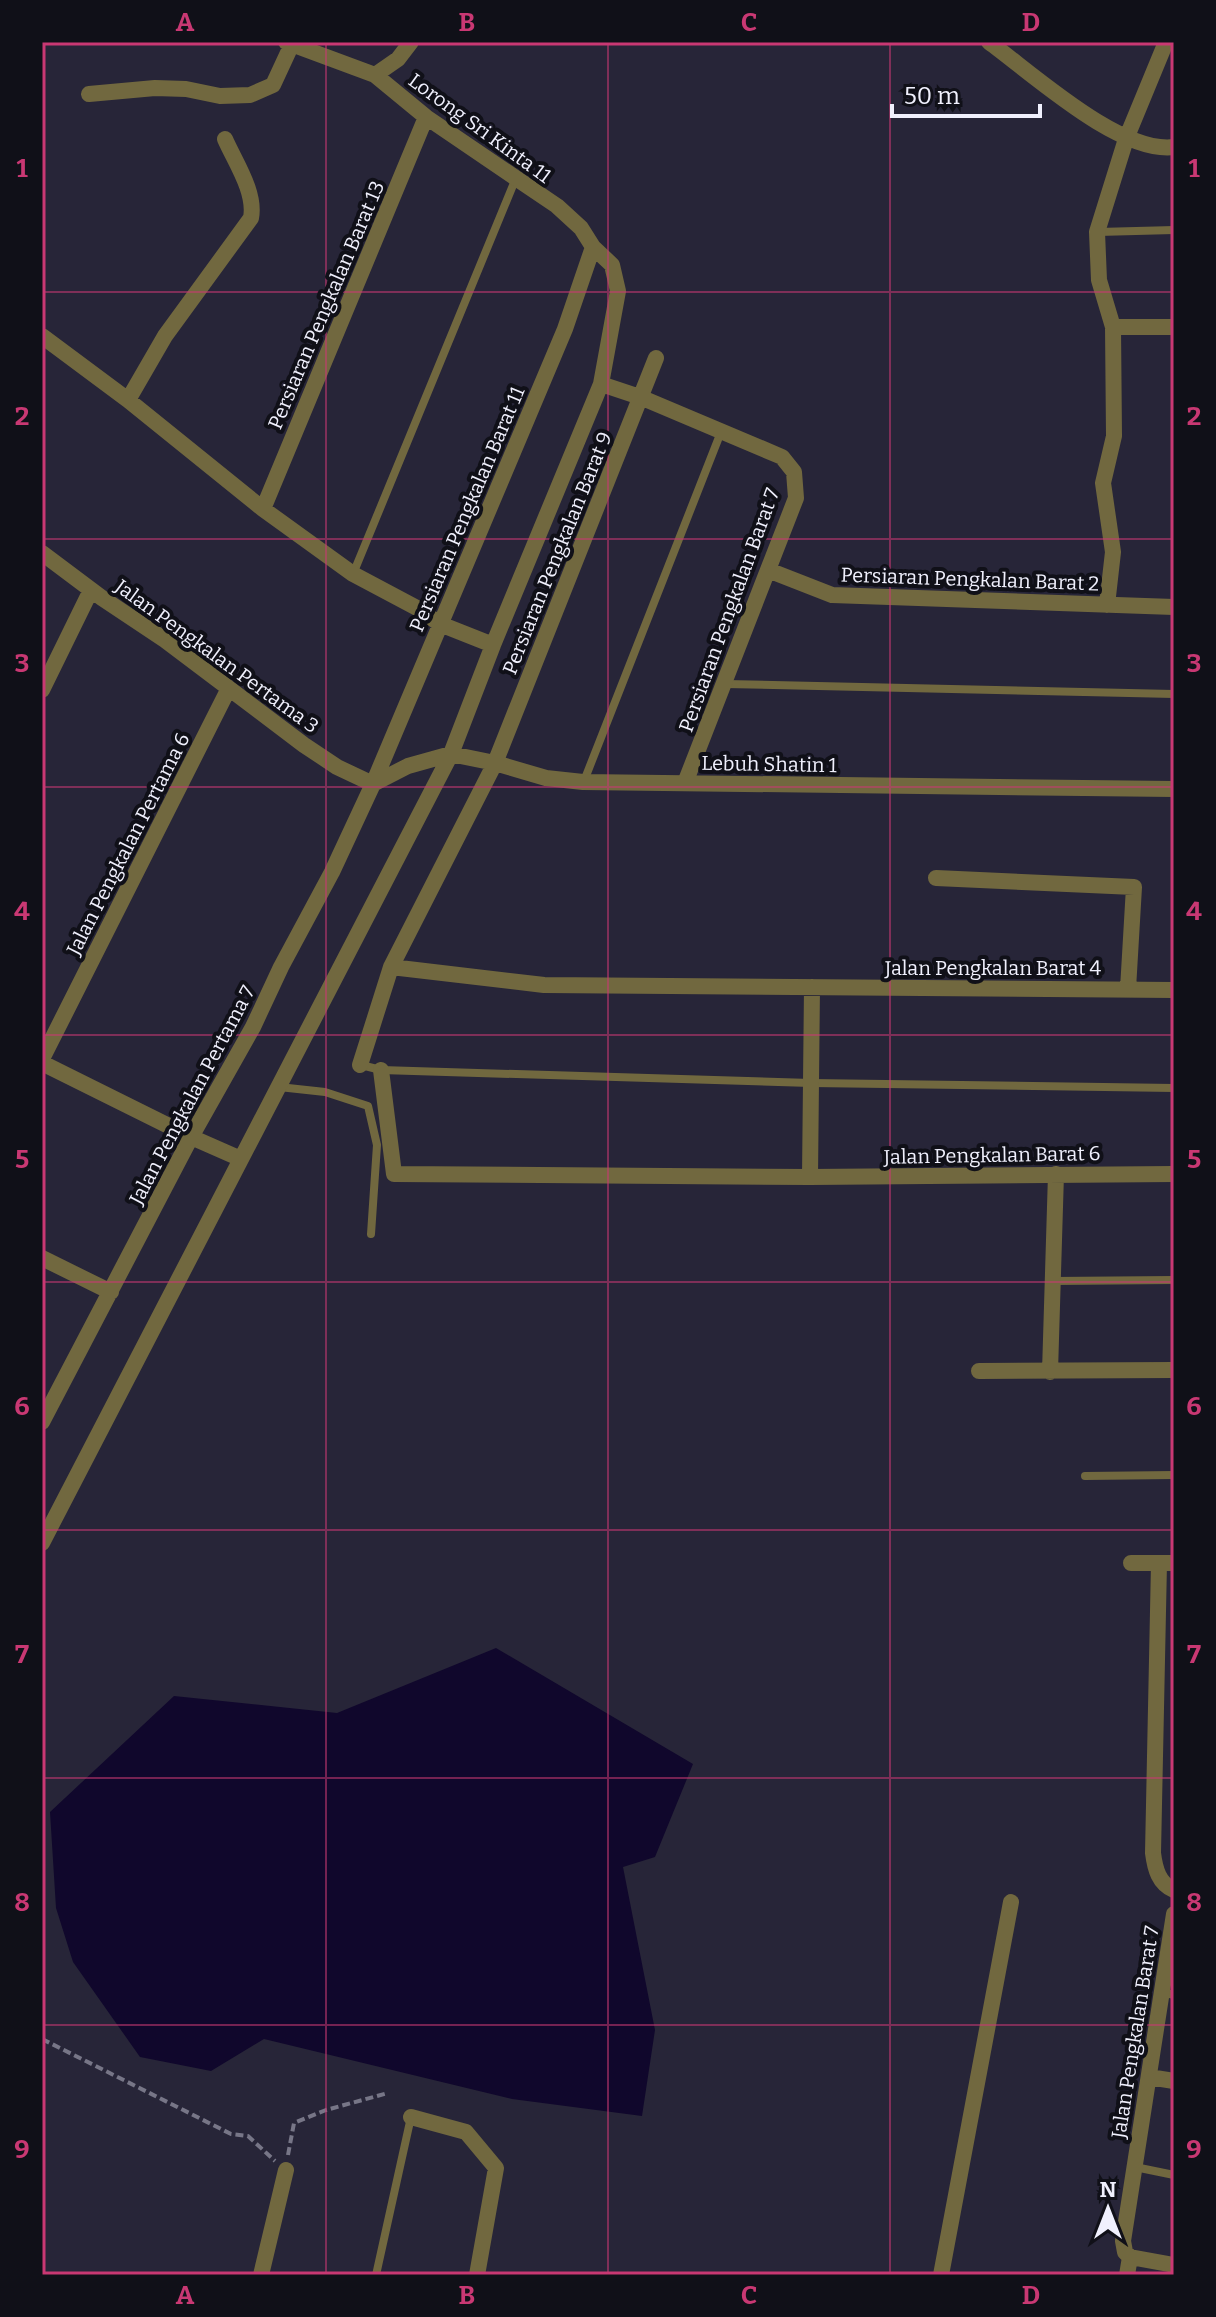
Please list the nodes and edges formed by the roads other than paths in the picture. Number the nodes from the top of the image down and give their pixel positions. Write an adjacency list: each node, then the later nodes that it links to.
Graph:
1 (411, 42): 5 (street)
2 (989, 42): 9 (street)
3 (1166, 42): 9 (street)
4 (289, 43): 5 (street, Lorong Sri Kinta 11); 6 (street)
5 (375, 75): 7 (street, Lorong Sri Kinta 11)
6 (89, 94)
7 (426, 117): 11 (street, Lorong Sri Kinta 11); 23 (street, Persiaran Pengkalan Barat 13)
8 (225, 139): 21 (street)
9 (1126, 139): 10 (street); 13 (street)
10 (1174, 147)
11 (516, 178): 14 (street, Lorong Sri Kinta 11); 26 (lane)
12 (1174, 230): 13 (lane)
13 (1097, 232): 15 (street)
14 (593, 247): 19 (street, Lorong Sri Kinta 11); 30 (street, Persiaran Pengkalan Barat 11)
15 (1113, 327): 16 (street); 28 (street)
16 (1174, 327)
17 (42, 336): 21 (street)
18 (656, 358): 20 (street, Persiaran Pengkalan Barat 9)
19 (601, 384): 20 (street, Persiaran Pengkalan Barat 7); 31 (street, Lorong Sri Kinta 11)
20 (640, 397): 22 (street, Persiaran Pengkalan Barat 7); 37 (street, Persiaran Pengkalan Barat 9)
21 (128, 400): 23 (street)
22 (721, 432): 25 (street, Persiaran Pengkalan Barat 7); 38 (lane)
23 (263, 509): 26 (street)
24 (42, 553): 27 (street, Jalan Pengkalan Pertama 3)
25 (768, 570): 28 (street, Persiaran Pengkalan Barat 2); 32 (street, Persiaran Pengkalan Barat 7)
26 (353, 574): 30 (street)
27 (91, 590): 33 (street); 34 (street, Jalan Pengkalan Pertama 3)
28 (1107, 605): 29 (street, Persiaran Pengkalan Barat 2)
29 (1174, 607)
30 (440, 624): 31 (street); 40 (street, Persiaran Pengkalan Barat 11)
31 (493, 645): 36 (street, Lorong Sri Kinta 11)
32 (724, 684): 35 (lane); 39 (street, Persiaran Pengkalan Barat 7)
33 (42, 690)
34 (228, 690): 40 (street, Jalan Pengkalan Pertama 3); 47 (street, Jalan Pengkalan Pertama 6)
35 (1174, 694)
36 (451, 754): 37 (street, Lebuh Shatin 1); 40 (street, Lebuh Shatin 1); 51 (street, Lorong Sri Kinta 11)
37 (495, 763): 38 (street, Lebuh Shatin 1); 43 (street, Persiaran Pengkalan Barat 9)
38 (583, 782): 39 (street, Lebuh Shatin 1)
39 (685, 783): 41 (street, Lebuh Shatin 1)
40 (373, 784): 53 (street, Jalan Pengkalan Pertama 7)
41 (1174, 789)
42 (936, 878): 45 (street)
43 (391, 967): 44 (street, Jalan Pengkalan Barat 4); 48 (street, Persiaran Pengkalan Barat 9)
44 (812, 987): 45 (street, Jalan Pengkalan Barat 4); 50 (street)
45 (1128, 989): 46 (street, Jalan Pengkalan Barat 4)
46 (1174, 990)
47 (42, 1061): 53 (street)
48 (360, 1065): 49 (lane)
49 (381, 1070): 50 (lane); 57 (street, Jalan Pengkalan Barat 6)
50 (811, 1083): 52 (lane); 57 (street)
51 (278, 1087): 54 (street, Lorong Sri Kinta 11); 58 (lane)
52 (1174, 1088)
53 (191, 1137): 54 (street); 62 (street, Jalan Pengkalan Pertama 7)
54 (241, 1159): 69 (street, Lorong Sri Kinta 11)
55 (1056, 1174): 56 (street, Jalan Pengkalan Barat 6); 57 (street, Jalan Pengkalan Barat 6); 61 (street)
56 (1174, 1174)
57 (810, 1177)
58 (371, 1234)
59 (42, 1258): 62 (street)
60 (1174, 1280): 61 (lane)
61 (1053, 1281): 65 (street)
62 (111, 1292): 66 (street, Jalan Pengkalan Pertama 7)
63 (1174, 1370): 65 (street)
64 (979, 1371): 65 (street)
65 (1050, 1372)
66 (42, 1422)
67 (1174, 1475): 68 (lane)
68 (1085, 1476)
69 (42, 1543)
70 (1131, 1563): 71 (street)
71 (1166, 1563): 72 (street)
72 (1172, 1890)
73 (1011, 1902): 87 (street)
74 (1174, 1914): 75 (street, Jalan Pengkalan Barat 7)
75 (1168, 1994): 76 (street, Jalan Pengkalan Barat 7)
76 (1149, 2077): 77 (street); 79 (street, Jalan Pengkalan Barat 7)
77 (1174, 2081)
78 (411, 2117): 85 (lane); 86 (street)
79 (1135, 2167): 81 (lane); 82 (street, Jalan Pengkalan Barat 7)
80 (286, 2170): 84 (street)
81 (1174, 2175)
82 (1128, 2254): 83 (street); 88 (street, Jalan Pengkalan Barat 7)
83 (1174, 2265)
84 (261, 2275)
85 (376, 2275)
86 (477, 2275)
87 (941, 2275)
88 (1127, 2275)

